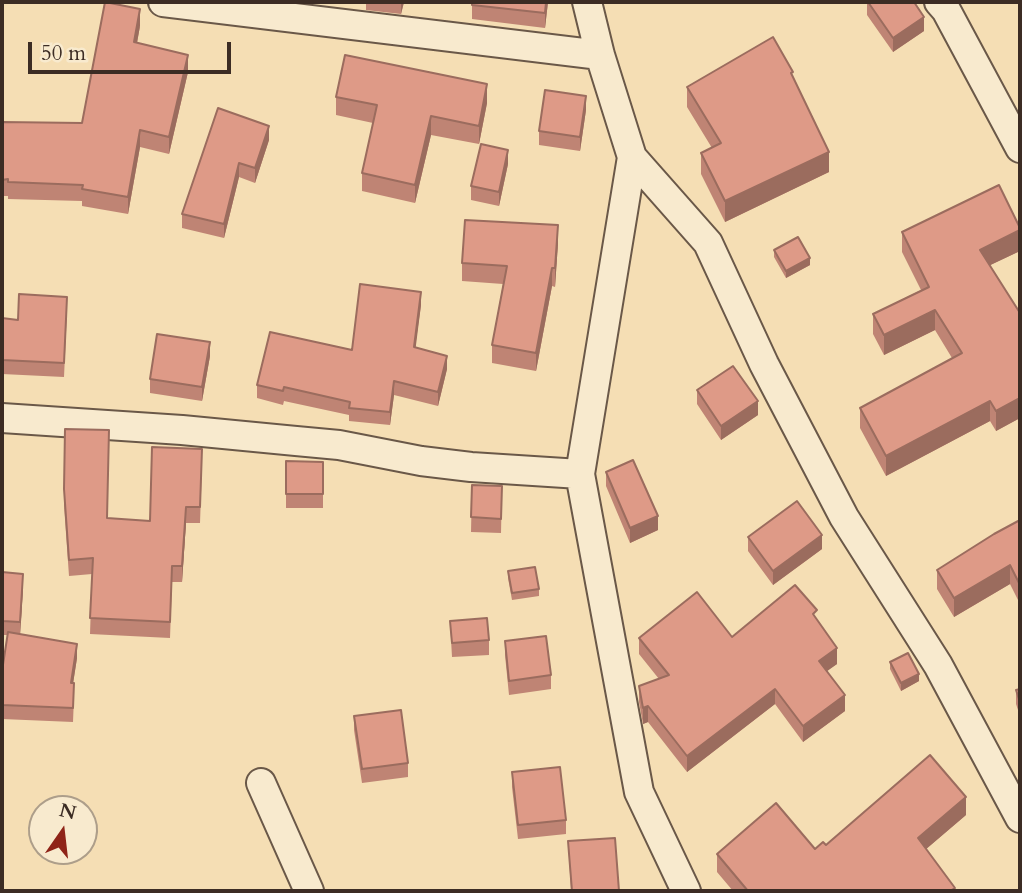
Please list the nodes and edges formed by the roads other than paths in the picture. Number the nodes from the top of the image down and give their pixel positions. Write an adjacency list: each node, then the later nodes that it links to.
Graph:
1 (163, 2): 4 (street)
2 (587, 2): 4 (street)
3 (939, 2): 5 (street)
4 (600, 55): 6 (street)
5 (1020, 148)
6 (632, 157): 8 (street); 10 (street)
7 (2, 418): 8 (street)
8 (580, 474): 12 (street)
9 (261, 783): 11 (street)
10 (1020, 818)
11 (309, 891)
12 (686, 891)

